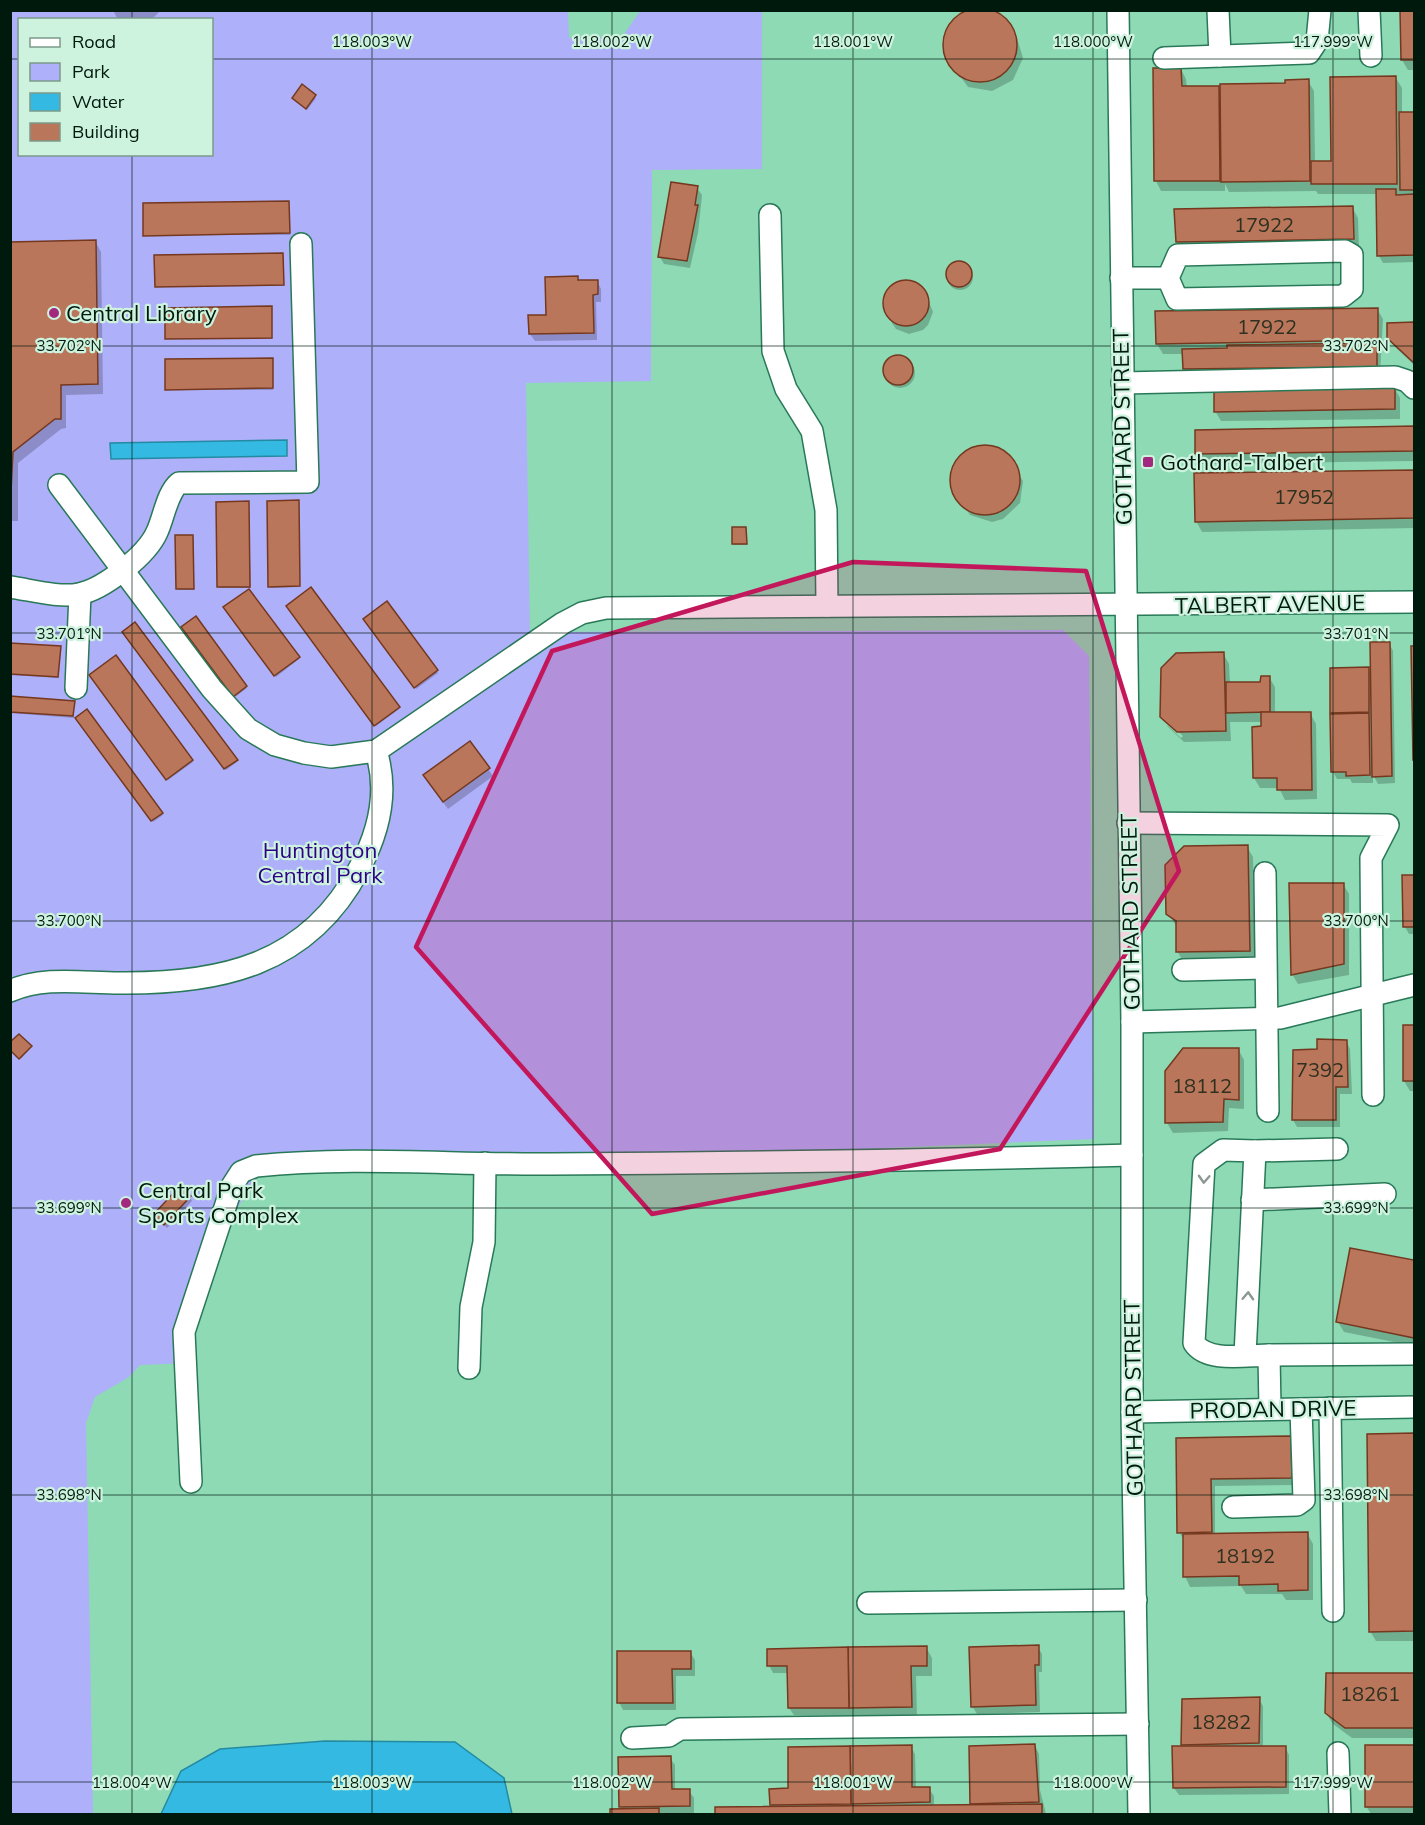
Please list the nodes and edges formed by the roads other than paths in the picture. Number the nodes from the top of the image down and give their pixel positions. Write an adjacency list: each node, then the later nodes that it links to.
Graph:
1 (1118, 10): 10 (street, GOTHARD STREET)
2 (1218, 10): 5 (street)
3 (1320, 10): 5 (street)
4 (1369, 10): 6 (street)
5 (1220, 56): 7 (street)
6 (1371, 56)
7 (1164, 58)
8 (770, 215): 20 (street)
9 (301, 244): 15 (street)
10 (1121, 278): 11 (street); 12 (street, GOTHARD STREET)
11 (1168, 278): 11 (street)
12 (1122, 383): 13 (street); 19 (street, GOTHARD STREET)
13 (1414, 388)
14 (59, 485): 15 (street)
15 (122, 570): 17 (street); 22 (street)
16 (10, 587): 17 (street)
17 (80, 594): 21 (street)
18 (1414, 602): 19 (street, TALBERT AVENUE)
19 (1125, 605): 20 (street, TALBERT AVENUE); 23 (street, GOTHARD STREET)
20 (827, 606): 22 (street, TALBERT AVENUE)
21 (76, 688)
22 (376, 751): 28 (street)
23 (1128, 823): 29 (street); 31 (street, GOTHARD STREET)
24 (1265, 873): 25 (street)
25 (1265, 968): 26 (street); 30 (street)
26 (1183, 970)
27 (1414, 985): 29 (street)
28 (10, 991)
29 (1374, 995): 30 (street); 32 (street)
30 (1266, 1019): 31 (street); 33 (street)
31 (1132, 1022): 36 (street, GOTHARD STREET)
32 (1373, 1095)
33 (1268, 1111)
34 (1337, 1149): 35 (street)
35 (1255, 1151): 39 (street); 41 (street, one-way to 41)
36 (1132, 1155): 37 (street); 48 (street, GOTHARD STREET)
37 (486, 1163): 43 (street); 49 (street)
38 (1385, 1194): 39 (street)
39 (1252, 1200): 41 (street, one-way to 39)
40 (1414, 1354): 42 (street)
41 (1245, 1355): 42 (street)
42 (1269, 1355): 46 (street)
43 (469, 1368)
44 (1414, 1407): 45 (street, PRODAN DRIVE)
45 (1330, 1408): 47 (street, PRODAN DRIVE); 53 (street)
46 (1270, 1409): 47 (street, PRODAN DRIVE); 48 (street, PRODAN DRIVE)
47 (1301, 1409): 50 (street)
48 (1132, 1412): 51 (street, GOTHARD STREET)
49 (191, 1482)
50 (1233, 1507)
51 (1136, 1600): 52 (street); 54 (street, GOTHARD STREET)
52 (868, 1603)
53 (1333, 1611)
54 (1138, 1724): 55 (street); 57 (street, GOTHARD STREET)
55 (632, 1738)
56 (1338, 1753): 58 (street)
57 (1139, 1815)
58 (1340, 1815)

